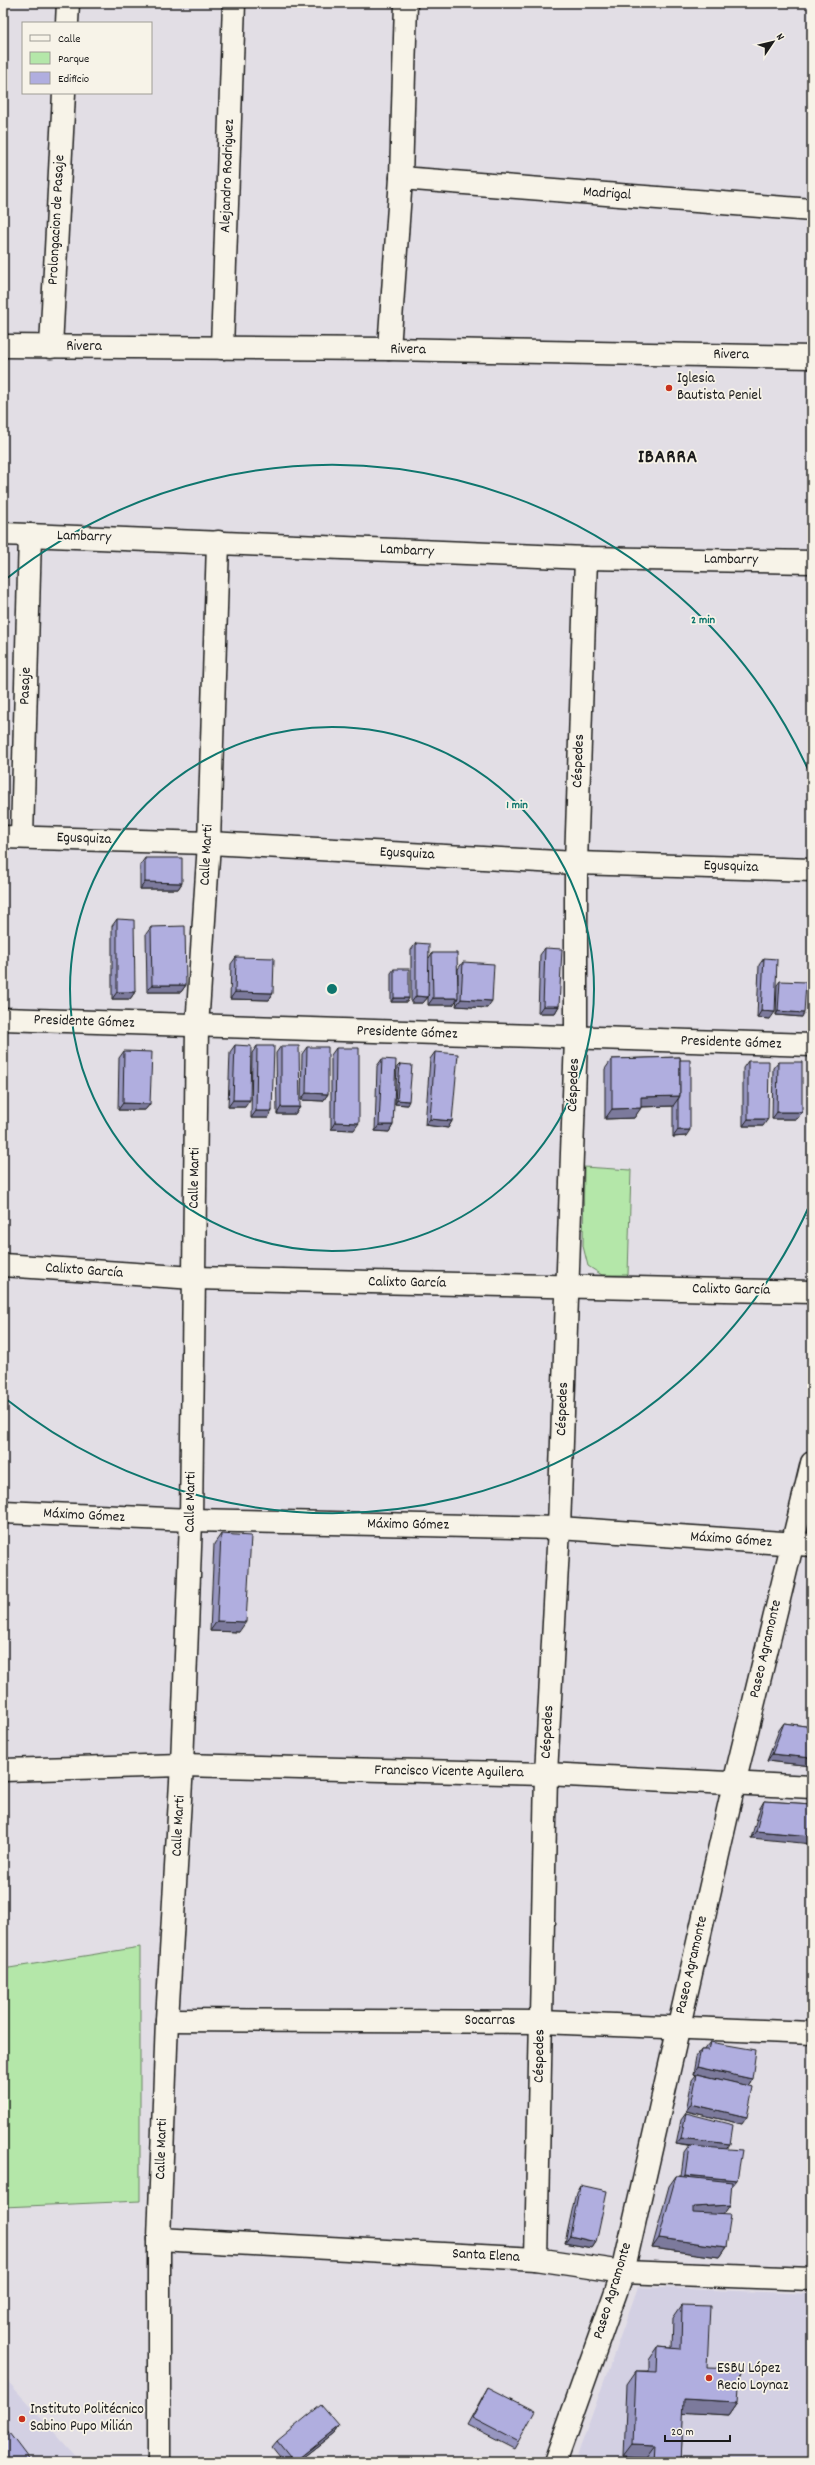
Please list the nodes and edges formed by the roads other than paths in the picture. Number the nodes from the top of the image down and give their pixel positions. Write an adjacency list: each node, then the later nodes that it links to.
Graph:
1 (68, 3): 4 (street)
2 (234, 3): 10 (street, Alejandro Rodriguez)
3 (406, 3): 6 (street)
4 (67, 22)
5 (64, 94): 9 (street, Prolongacion de Pasaje)
6 (402, 178): 7 (street, Madrigal); 11 (street)
7 (812, 210)
8 (3, 346): 9 (street, Rivera)
9 (51, 347): 10 (street, Rivera)
10 (222, 348): 11 (street, Rivera)
11 (389, 349): 12 (street, Rivera)
12 (812, 357)
13 (3, 534): 14 (street, Lambarry)
14 (30, 535): 15 (street, Lambarry); 18 (street, Pasaje)
15 (218, 542): 16 (street, Lambarry); 19 (street, Calle Marti)
16 (586, 558): 17 (street, Lambarry); 20 (street, Céspedes)
17 (812, 562)
18 (12, 837): 19 (street, Egusquiza)
19 (209, 843): 20 (street, Egusquiza); 23 (street, Calle Marti)
20 (576, 863): 21 (street, Egusquiza); 24 (street, Céspedes)
21 (812, 870)
22 (3, 1019): 23 (street, Presidente Gómez)
23 (197, 1027): 24 (street, Presidente Gómez); 27 (street, Calle Marti)
24 (576, 1038): 25 (street, Presidente Gómez); 28 (street, Céspedes)
25 (812, 1045)
26 (3, 1265): 27 (street, Calixto García)
27 (194, 1278): 28 (street, Calixto García); 32 (street, Calle Marti)
28 (566, 1286): 29 (street, Calixto García); 33 (street, Céspedes)
29 (812, 1292)
30 (812, 1463): 34 (street, Paseo Agramonte)
31 (3, 1512): 32 (street, Máximo Gómez)
32 (191, 1520): 33 (street, Máximo Gómez); 35 (street, Calle Marti)
33 (559, 1528): 34 (street, Máximo Gómez); 37 (street, Céspedes)
34 (801, 1545): 38 (street, Paseo Agramonte)
35 (182, 1765): 36 (street, Francisco Vicente Aguilera); 37 (street, Francisco Vicente Aguilera); 40 (street, Calle Marti)
36 (3, 1770)
37 (546, 1774): 38 (street, Francisco Vicente Aguilera); 41 (street, Céspedes)
38 (734, 1784): 39 (street, Francisco Vicente Aguilera); 42 (street, Paseo Agramonte)
39 (812, 1787)
40 (167, 2020): 41 (street, Socarras); 44 (street, Calle Marti)
41 (541, 2022): 42 (street, Socarras); 45 (street, Céspedes)
42 (677, 2027): 43 (street, Socarras); 46 (street, Paseo Agramonte)
43 (812, 2033)
44 (159, 2239): 45 (street, Santa Elena); 48 (street, Calle Marti)
45 (536, 2259): 46 (street, Santa Elena)
46 (623, 2272): 47 (street, Santa Elena); 49 (street, Paseo Agramonte)
47 (812, 2279)
48 (159, 2462)
49 (555, 2462)

